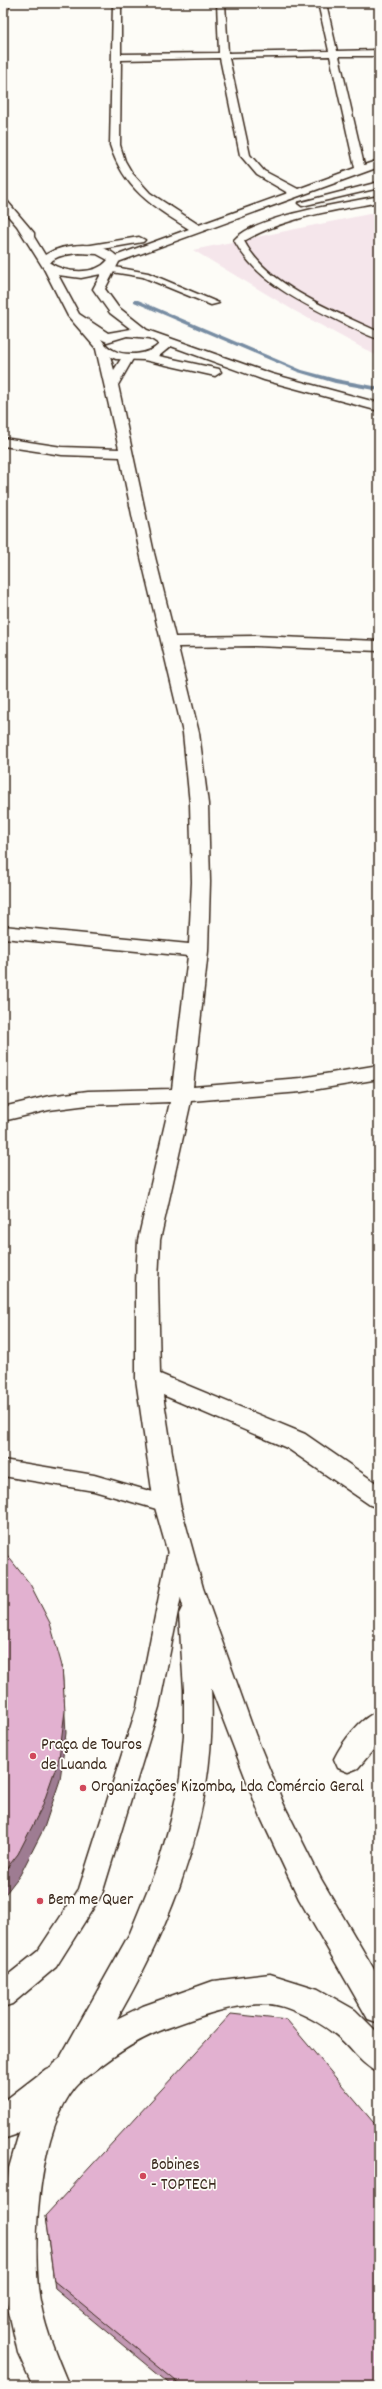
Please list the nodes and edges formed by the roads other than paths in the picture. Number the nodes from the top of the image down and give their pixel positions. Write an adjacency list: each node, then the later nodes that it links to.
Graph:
1 (5, 3): 5 (street)
2 (117, 3): 9 (street)
3 (221, 3): 8 (street)
4 (322, 3): 6 (street)
5 (3, 12)
6 (334, 54): 7 (street); 8 (street); 11 (street)
7 (379, 54)
8 (224, 55): 9 (street); 13 (street)
9 (116, 57): 18 (street)
10 (379, 163): 11 (street)
11 (360, 169): 13 (street)
12 (379, 185): 16 (lane)
13 (296, 192): 18 (street)
14 (379, 199): 25 (lane)
15 (3, 203): 17 (street)
16 (302, 203)
17 (21, 224): 19 (street); 21 (street)
18 (191, 230): 19 (street); 20 (street)
19 (79, 249): 20 (street); 21 (street)
20 (112, 264): 21 (street); 22 (lane); 24 (street)
21 (47, 266): 23 (street)
22 (214, 303)
23 (74, 316): 24 (street); 27 (street)
24 (144, 333): 26 (street)
25 (379, 336)
26 (160, 337): 28 (street); 28 (street)
27 (102, 349): 29 (street); 30 (street)
28 (144, 356): 29 (street)
29 (128, 357): 30 (street)
30 (112, 385): 32 (street)
31 (3, 442): 32 (street)
32 (126, 453): 33 (street)
33 (169, 642): 34 (street); 36 (street)
34 (379, 646)
35 (3, 932): 36 (street)
36 (198, 951): 38 (street)
37 (379, 1072): 38 (street)
38 (182, 1095): 39 (street); 40 (street)
39 (3, 1114)
40 (148, 1379): 42 (street); 43 (street)
41 (3, 1468): 43 (lane)
42 (379, 1498)
43 (166, 1504): 44 (street)
44 (179, 1548): 45 (street); 48 (lane)
45 (190, 1588): 49 (street); 51 (street)
46 (379, 1723): 47 (street)
47 (348, 1759)
48 (3, 1995)
49 (379, 2008)
50 (379, 2057): 51 (street)
51 (64, 2075): 52 (street); 53 (street)
52 (3, 2123)
53 (51, 2386)

